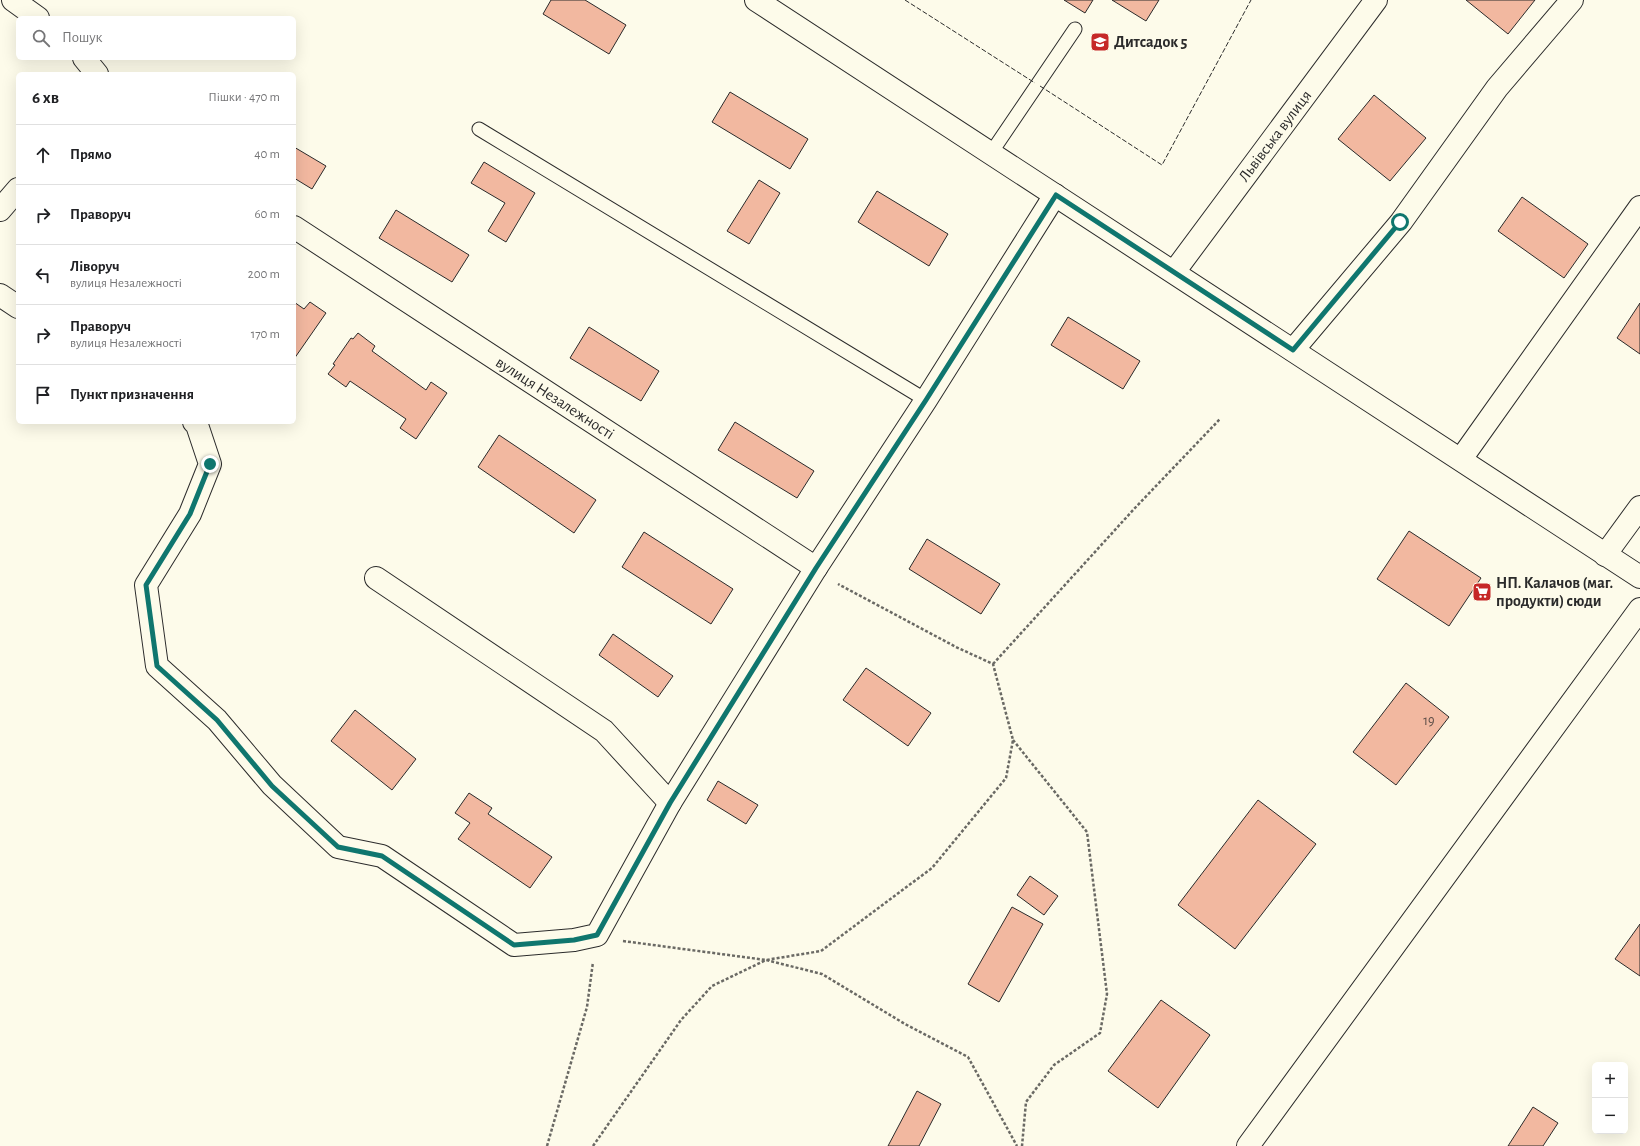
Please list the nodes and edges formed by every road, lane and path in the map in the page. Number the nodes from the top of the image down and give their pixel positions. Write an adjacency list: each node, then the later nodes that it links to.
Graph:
1 (13, 0): 5 (street)
2 (756, 0): 10 (street)
3 (1376, 0): 16 (street, Львівська вулиця)
4 (1572, 0): 19 (street)
5 (35, 16)
6 (1075, 29): 10 (lane)
7 (86, 60): 8 (street)
8 (95, 72)
9 (479, 129): 20 (lane)
10 (991, 153): 12 (street)
11 (16, 191): 14 (street)
12 (1056, 195): 16 (street); 20 (street)
13 (1640, 207): 23 (street)
14 (0, 210)
15 (296, 228): 26 (street, вулиця Незалежності)
16 (1174, 272): 19 (street)
17 (0, 295): 18 (street)
18 (16, 306)
19 (1293, 350): 23 (street)
20 (926, 400): 26 (street)
21 (1220, 419): 30 (path)
22 (196, 424): 33 (street)
23 (1461, 459): 25 (street)
24 (1640, 506): 25 (street)
25 (1606, 555): 27 (street)
26 (816, 568): 30 (path); 32 (street)
27 (1640, 577)
28 (376, 578): 32 (street)
29 (1640, 608): 39 (street)
30 (993, 664): 31 (path)
31 (1013, 740): 34 (path); 38 (path)
32 (670, 803): 33 (street)
33 (597, 935): 34 (path); 35 (path)
34 (766, 960): 36 (path); 37 (path)
35 (547, 1146)
36 (593, 1146)
37 (1018, 1146)
38 (1022, 1146)
39 (1248, 1146)

